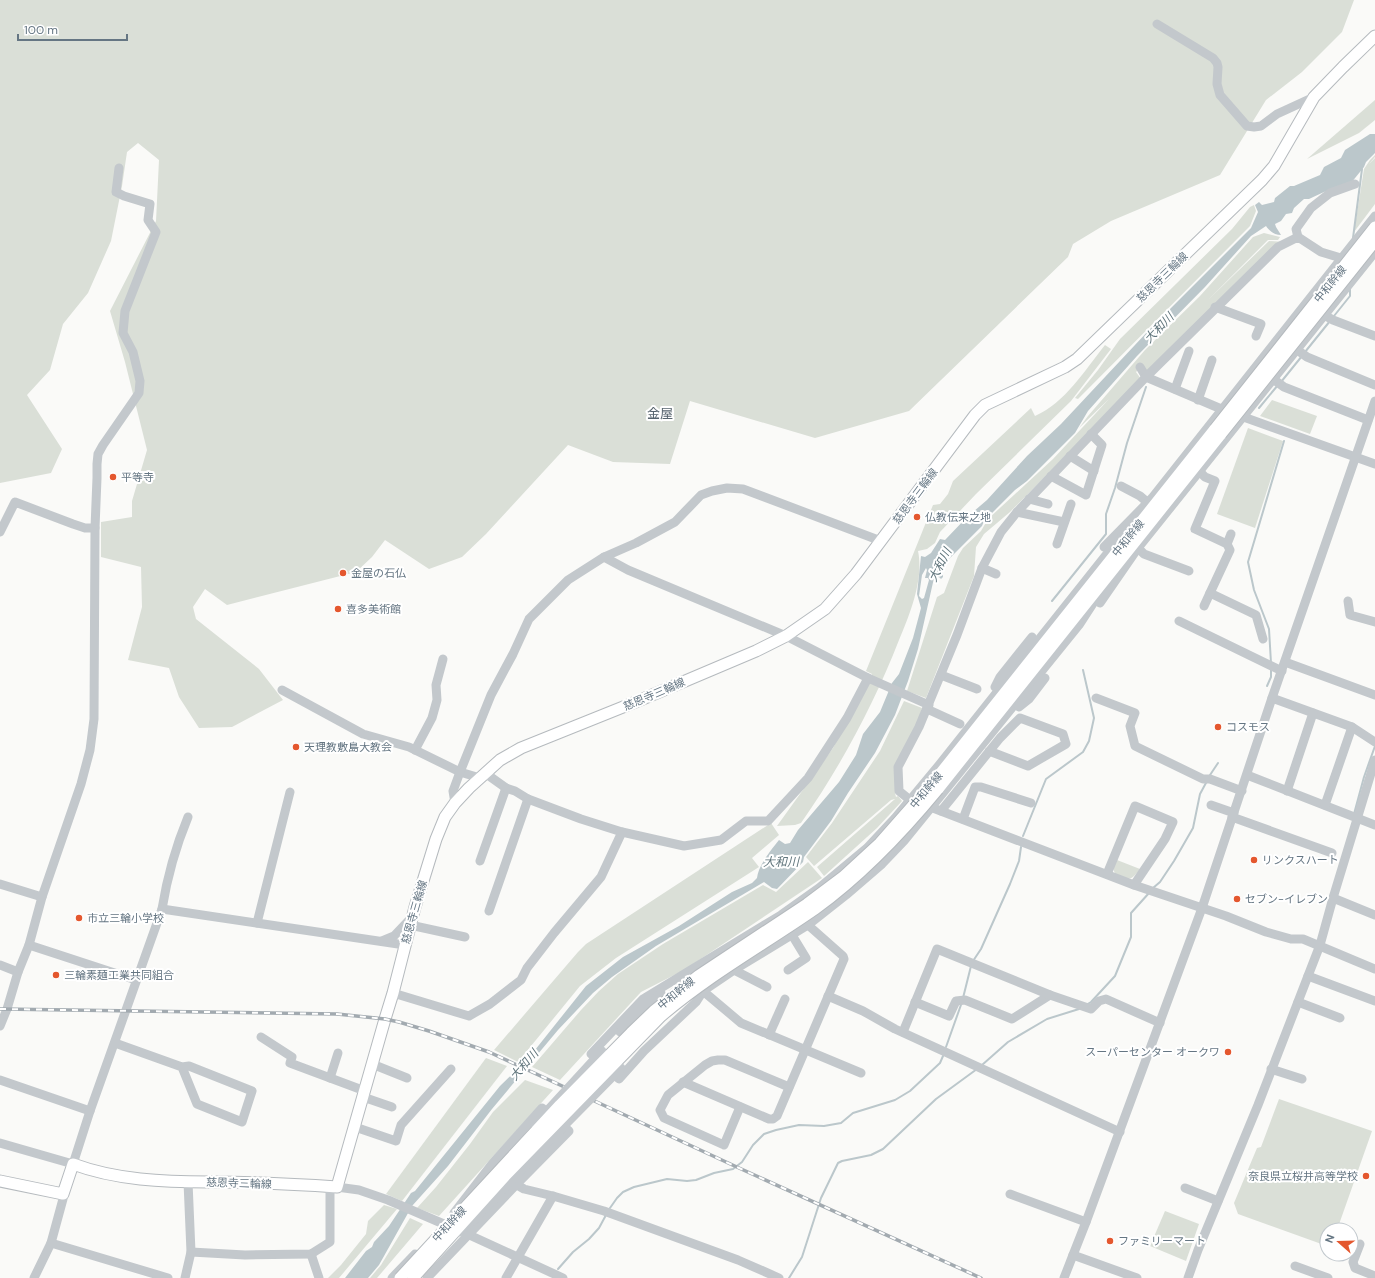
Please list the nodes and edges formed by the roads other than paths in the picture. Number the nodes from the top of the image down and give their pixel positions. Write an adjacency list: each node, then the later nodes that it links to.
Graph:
1 (1157, 24): 3 (street)
2 (1375, 36): 3 (main road, 慈恩寺三輪線)
3 (1314, 97): 47 (main road, 慈恩寺三輪線)
4 (119, 168): 44 (street)
5 (1356, 184): 8 (street)
6 (1375, 216): 11 (street)
7 (1375, 227): 29 (main road, 中和幹線, bridge)
8 (1298, 237): 11 (street); 12 (street)
9 (1375, 241): 29 (main road, 中和幹線, bridge)
10 (1375, 252): 13 (street)
11 (1342, 258): 26 (street)
12 (1215, 307): 14 (street); 20 (street)
13 (1324, 315): 15 (street); 16 (street)
14 (1256, 336)
15 (1375, 336)
16 (1296, 349): 21 (street); 22 (street)
17 (1189, 351): 23 (street)
18 (1212, 360): 24 (street)
19 (1140, 367): 20 (street)
20 (1146, 377): 23 (street); 30 (street)
21 (1273, 379): 27 (street); 28 (street)
22 (1375, 385)
23 (1175, 389): 24 (street)
24 (1198, 400): 26 (street)
25 (1375, 400): 28 (street)
26 (1222, 409): 27 (street); 41 (street)
27 (1243, 417): 32 (street); 35 (street)
28 (1368, 420): 32 (street)
29 (1218, 432): 41 (main road, 中和幹線); 52 (main road, 中和幹線)
30 (1091, 434): 31 (street); 34 (street)
31 (1070, 456): 34 (street); 36 (street)
32 (1355, 457): 33 (street); 64 (street)
33 (1375, 464)
34 (1094, 471): 36 (street)
35 (1200, 472): 49 (street); 50 (street)
36 (1052, 476): 38 (street)
37 (1121, 486): 41 (street)
38 (1029, 499): 39 (street); 42 (street)
39 (1048, 504)
40 (1071, 504): 43 (street)
41 (1150, 504): 85 (main road, 中和幹線); 91 (street)
42 (1018, 512): 43 (street); 53 (street)
43 (1064, 522): 48 (street)
44 (95, 528): 45 (street); 108 (street)
45 (0, 532)
46 (1231, 534): 49 (street)
47 (881, 541): 51 (street); 61 (main road, 慈恩寺三輪線)
48 (1057, 544)
49 (1227, 544): 56 (street)
50 (1138, 548): 54 (street); 75 (street)
51 (604, 557): 61 (street); 82 (street)
52 (1118, 563): 75 (street); 85 (main road, 中和幹線)
53 (982, 568): 55 (street); 66 (street)
54 (1189, 571)
55 (996, 574)
56 (1210, 594): 58 (street); 62 (street)
57 (1348, 601): 60 (street)
58 (1204, 606)
59 (1179, 621): 65 (street)
60 (1375, 622)
61 (786, 636): 67 (street); 84 (main road, 慈恩寺三輪線)
62 (1263, 639)
63 (443, 659): 79 (street)
64 (1285, 662): 65 (street); 70 (street)
65 (1282, 671): 72 (street)
66 (941, 675): 68 (street); 73 (street)
67 (868, 678): 73 (street); 102 (street)
68 (977, 689)
69 (282, 690): 79 (street)
70 (1375, 695)
71 (1096, 698): 87 (street)
72 (1272, 698): 74 (street); 83 (street)
73 (928, 707): 76 (street); 91 (street)
74 (1313, 713): 77 (street); 88 (street)
75 (1002, 720): 96 (street)
76 (960, 724)
77 (1352, 727): 78 (street); 95 (street)
78 (1374, 741)
79 (415, 750): 82 (street)
80 (989, 751): 80 (street); 96 (street)
81 (1375, 760): 98 (street)
82 (460, 772): 84 (street); 92 (street)
83 (1247, 775): 87 (street); 88 (street)
84 (483, 776): 86 (street); 92 (main road, 慈恩寺三輪線)
85 (935, 786): 178 (main road, 中和幹線, bridge); 184 (main road, 中和幹線, bridge)
86 (506, 788): 90 (street); 104 (street)
87 (1242, 791): 97 (street)
88 (1287, 791): 95 (street)
89 (290, 792): 115 (street)
90 (528, 799): 102 (street); 112 (street)
91 (910, 800): 129 (street)
92 (455, 803): 114 (main road, 慈恩寺三輪線)
93 (1031, 803): 100 (street)
94 (1212, 805): 97 (street)
95 (1325, 806): 98 (street)
96 (937, 810): 100 (street); 116 (street)
97 (1233, 815): 103 (street); 110 (street)
98 (1354, 817): 101 (street); 109 (street)
99 (188, 818): 111 (street)
100 (963, 819): 105 (street)
101 (1375, 825)
102 (622, 832): 133 (street)
103 (1332, 854)
104 (480, 861)
105 (1107, 874): 107 (street); 107 (street)
106 (0, 884): 108 (street)
107 (1134, 884): 110 (street)
108 (42, 897): 120 (street)
109 (1333, 898): 113 (street); 122 (street)
110 (1202, 908): 122 (street); 141 (street)
111 (162, 909): 115 (street); 130 (street)
112 (489, 911)
113 (1375, 915)
114 (411, 921): 118 (street); 119 (street); 121 (main road, 慈恩寺三輪線)
115 (257, 923): 119 (street)
116 (808, 925): 117 (street); 135 (street)
117 (792, 935): 125 (street); 126 (street)
118 (465, 936)
119 (382, 941): 121 (street)
120 (29, 945): 127 (street); 130 (street)
121 (405, 945): 133 (main road, 慈恩寺三輪線)
122 (1320, 945): 124 (street); 128 (street)
123 (0, 965): 127 (street)
124 (1375, 969)
125 (734, 970): 131 (street); 132 (street)
126 (788, 970)
127 (18, 972): 142 (street)
128 (1308, 976): 137 (street); 139 (street)
129 (680, 977): 132 (street); 178 (street, bridge)
130 (136, 980): 146 (street)
131 (767, 987)
132 (703, 991): 144 (street); 184 (street, bridge)
133 (393, 993): 149 (main road, 慈恩寺三輪線)
134 (1050, 995): 138 (street); 138 (street); 141 (street)
135 (828, 996): 143 (street); 147 (street)
136 (785, 999): 144 (street)
137 (1375, 1001)
138 (915, 1002): 143 (street)
139 (1298, 1002): 140 (street); 151 (street)
140 (1340, 1018)
141 (1160, 1023): 165 (street)
142 (0, 1026)
143 (903, 1032): 165 (street)
144 (769, 1035): 147 (street)
145 (262, 1037): 154 (street)
146 (115, 1043): 150 (street); 163 (street)
147 (805, 1050): 153 (street); 159 (street)
148 (338, 1053): 154 (street)
149 (372, 1064): 155 (street); 160 (main road, 慈恩寺三輪線)
150 (182, 1067): 150 (street)
151 (1271, 1069): 156 (street); 177 (street)
152 (451, 1070): 164 (street)
153 (861, 1074)
154 (330, 1078): 160 (street)
155 (407, 1078)
156 (1302, 1079)
157 (0, 1080): 163 (street)
158 (683, 1082): 159 (street); 162 (street); 162 (street)
159 (789, 1087): 162 (street)
160 (364, 1094): 161 (street); 164 (main road, 慈恩寺三輪線)
161 (392, 1107)
162 (740, 1107)
163 (90, 1111): 167 (street)
164 (355, 1127): 172 (main road, 慈恩寺三輪線)
165 (1120, 1132): 179 (street)
166 (0, 1143): 167 (street)
167 (73, 1164): 170 (main road, 慈恩寺三輪線); 174 (main road)
168 (492, 1164): 171 (street); 171 (street); 180 (street)
169 (0, 1182): 174 (main road)
170 (188, 1182): 172 (main road, 慈恩寺三輪線); 185 (street)
171 (516, 1185): 176 (street); 181 (street)
172 (334, 1187): 180 (street); 186 (street)
173 (1185, 1188): 177 (street)
174 (63, 1194): 182 (street)
175 (1010, 1194): 179 (street)
176 (553, 1196): 188 (street); 201 (street)
177 (1216, 1200): 204 (street)
178 (462, 1210): 196 (main road, 中和幹線, bridge)
179 (1086, 1222): 187 (street)
180 (444, 1224): 181 (street); 195 (street)
181 (468, 1235): 188 (street); 198 (street)
182 (51, 1243): 191 (street); 192 (street)
183 (1360, 1244): 190 (street)
184 (440, 1247): 197 (main road, 中和幹線, bridge)
185 (191, 1252): 186 (street); 193 (street)
186 (311, 1254): 194 (street)
187 (1073, 1255): 202 (street); 203 (street)
188 (519, 1258): 199 (street); 200 (street)
189 (1294, 1266): 205 (street)
190 (1375, 1276)
191 (34, 1278)
192 (168, 1278)
193 (186, 1278)
194 (319, 1278)
195 (392, 1278)
196 (400, 1278)
197 (412, 1278)
198 (427, 1278)
199 (506, 1278)
200 (564, 1278)
201 (779, 1278)
202 (1064, 1278)
203 (1137, 1278)
204 (1188, 1278)
205 (1328, 1278)

